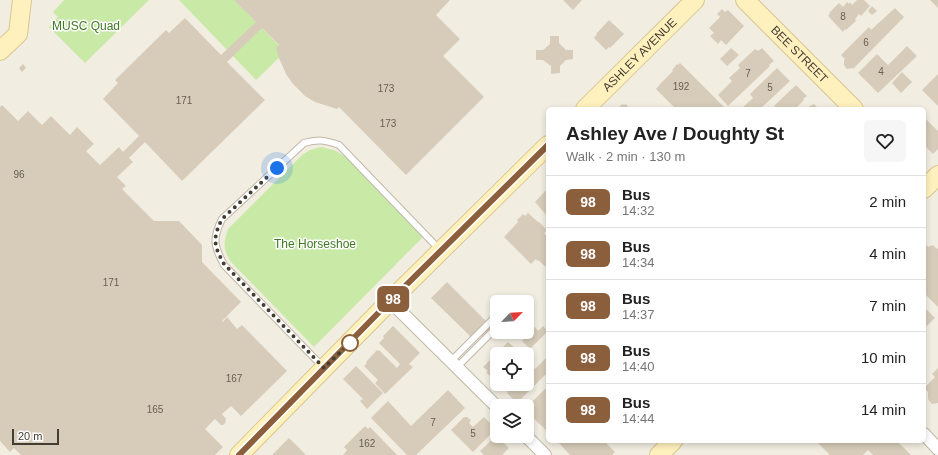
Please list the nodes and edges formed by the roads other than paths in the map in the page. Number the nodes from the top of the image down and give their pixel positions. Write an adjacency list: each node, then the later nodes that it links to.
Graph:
1 (22, 0): 4 (street)
2 (695, 0): 5 (street, ASHLEY AVENUE)
3 (745, 0): 6 (street, BEE STREET)
4 (0, 51)
5 (587, 107)
6 (852, 107)
7 (546, 147): 8 (street)
8 (441, 251): 9 (street); 13 (lane)
9 (390, 301): 12 (street); 13 (street)
10 (490, 324): 12 (lane)
11 (490, 333): 12 (lane)
12 (454, 364): 14 (street)
13 (324, 368): 19 (street)
14 (490, 400)
15 (926, 436): 18 (street)
16 (533, 443): 20 (street)
17 (671, 443): 21 (street)
18 (938, 449)
19 (239, 455)
20 (545, 455)
21 (659, 455)

